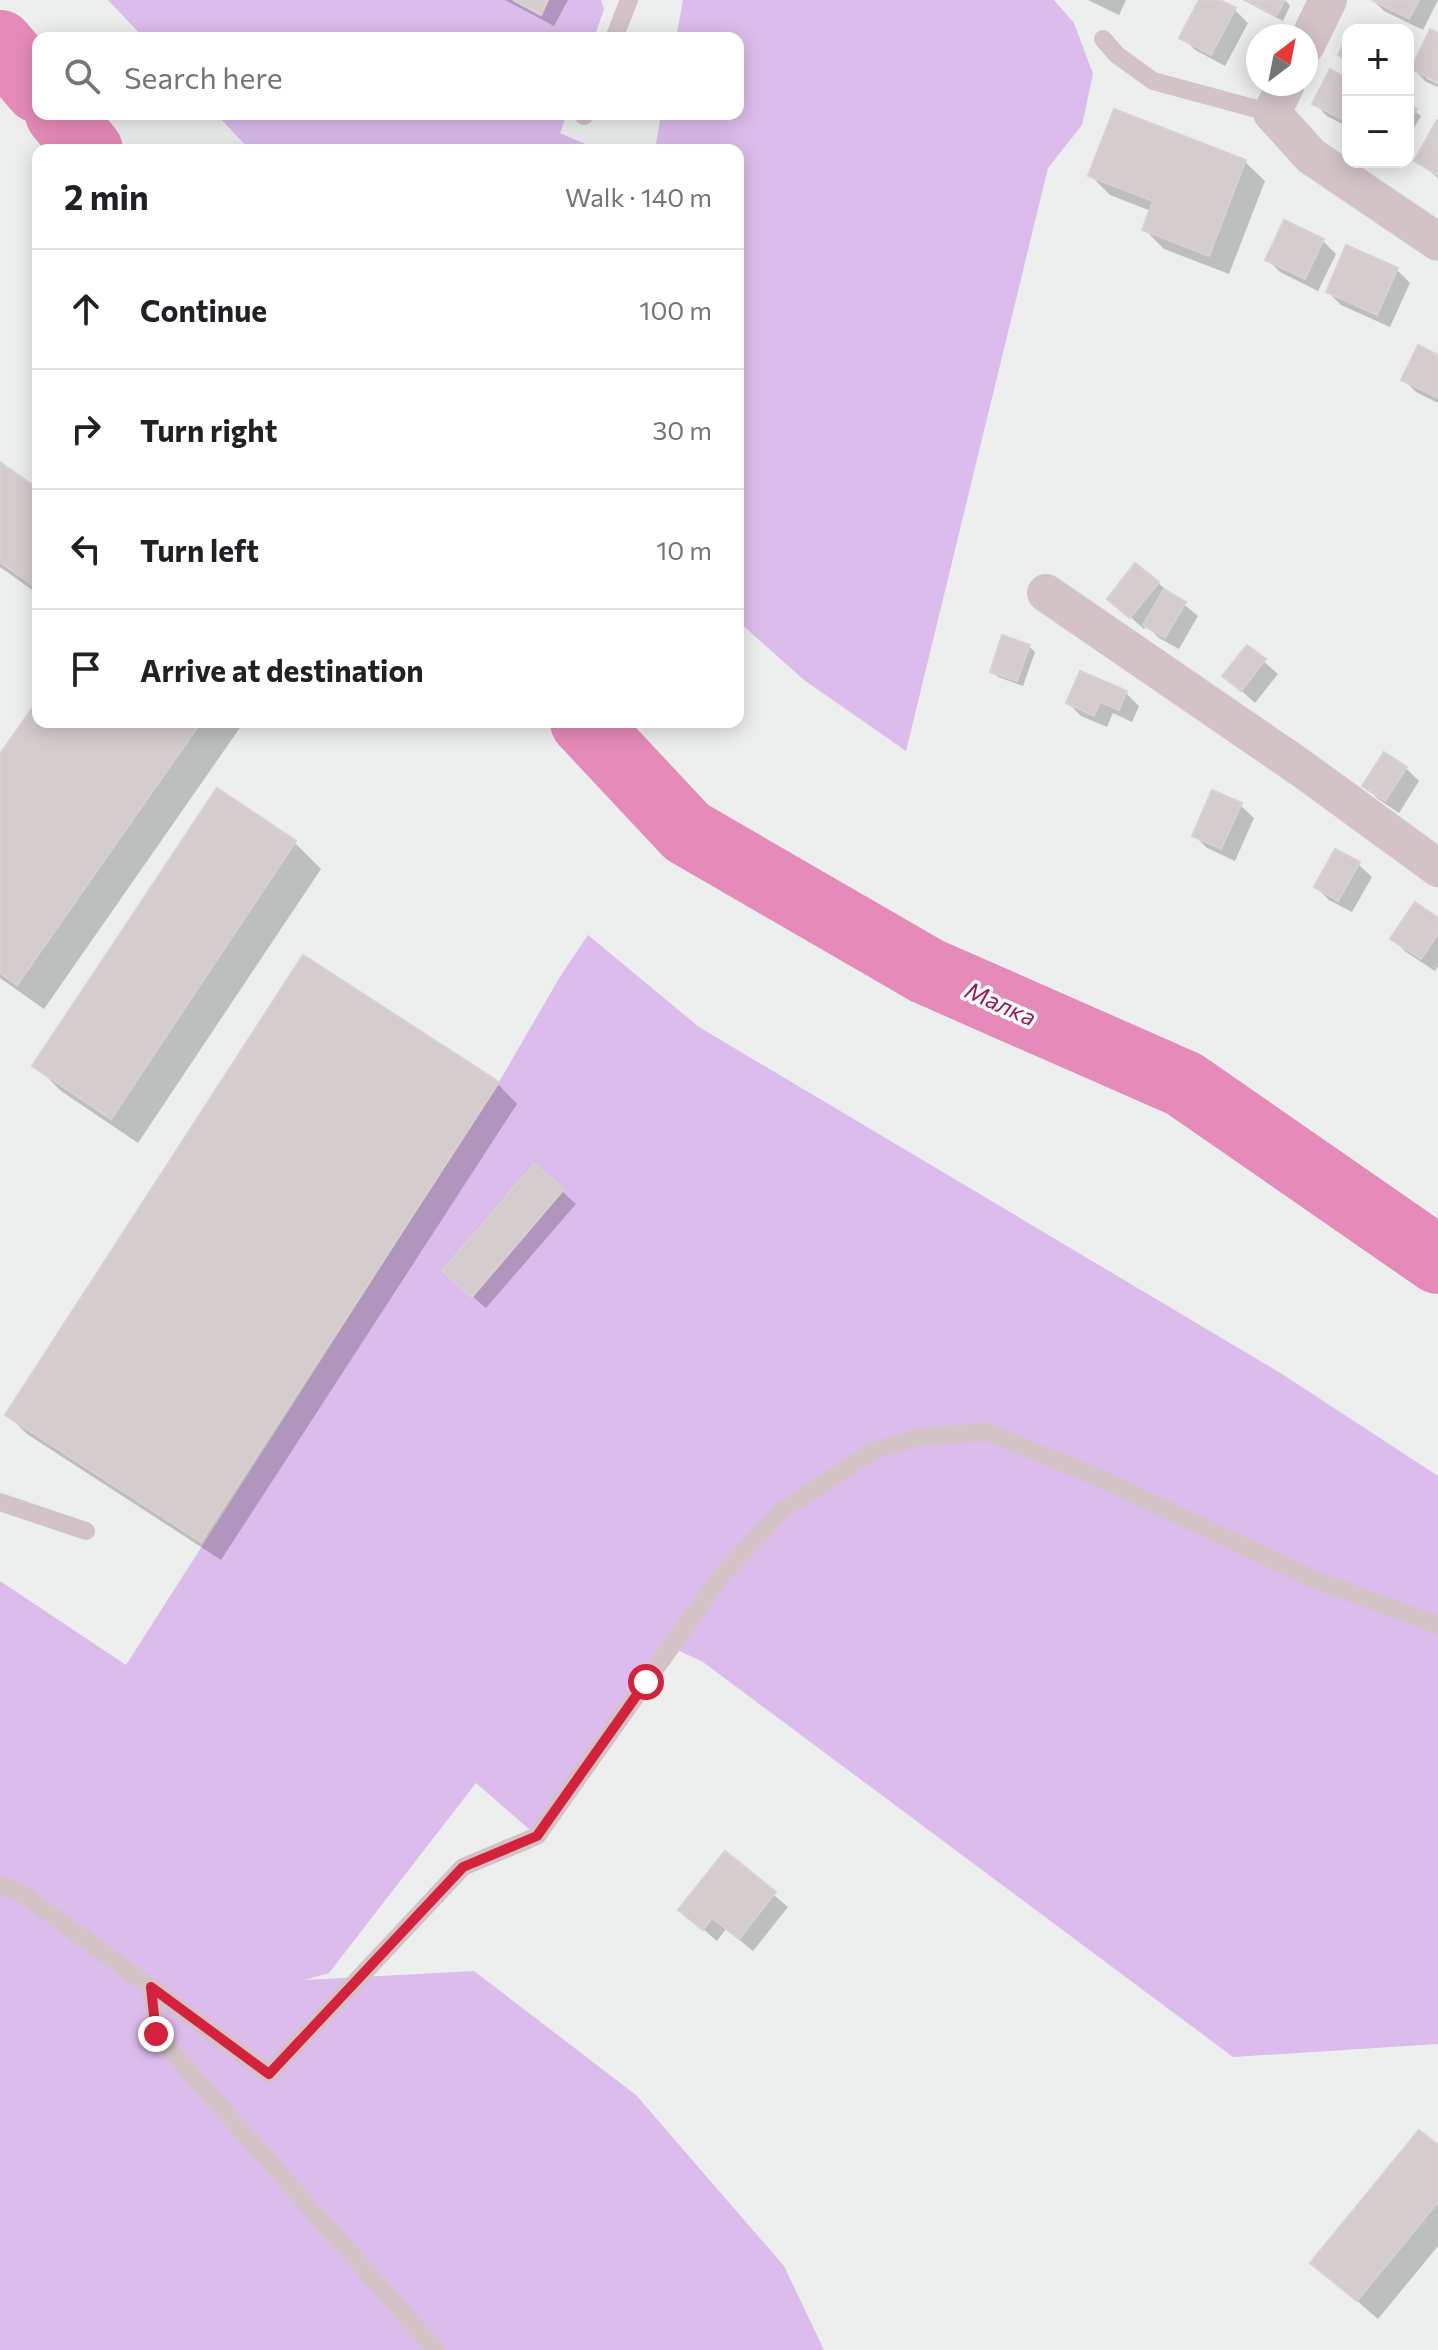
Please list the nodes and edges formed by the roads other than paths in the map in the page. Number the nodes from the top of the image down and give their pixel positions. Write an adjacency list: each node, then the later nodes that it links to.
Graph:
1 (629, 0): 4 (lane)
2 (1328, 0): 3 (street)
3 (1316, 24)
4 (616, 32)
5 (1103, 39): 6 (lane)
6 (1279, 98): 7 (street)
7 (1438, 242)
8 (1046, 593): 9 (street)
9 (1438, 868)
10 (0, 1502): 11 (lane)
11 (86, 1531)
12 (1438, 1625): 14 (lane)
13 (0, 1885): 14 (lane)
14 (151, 1987): 15 (lane)
15 (436, 2350)

